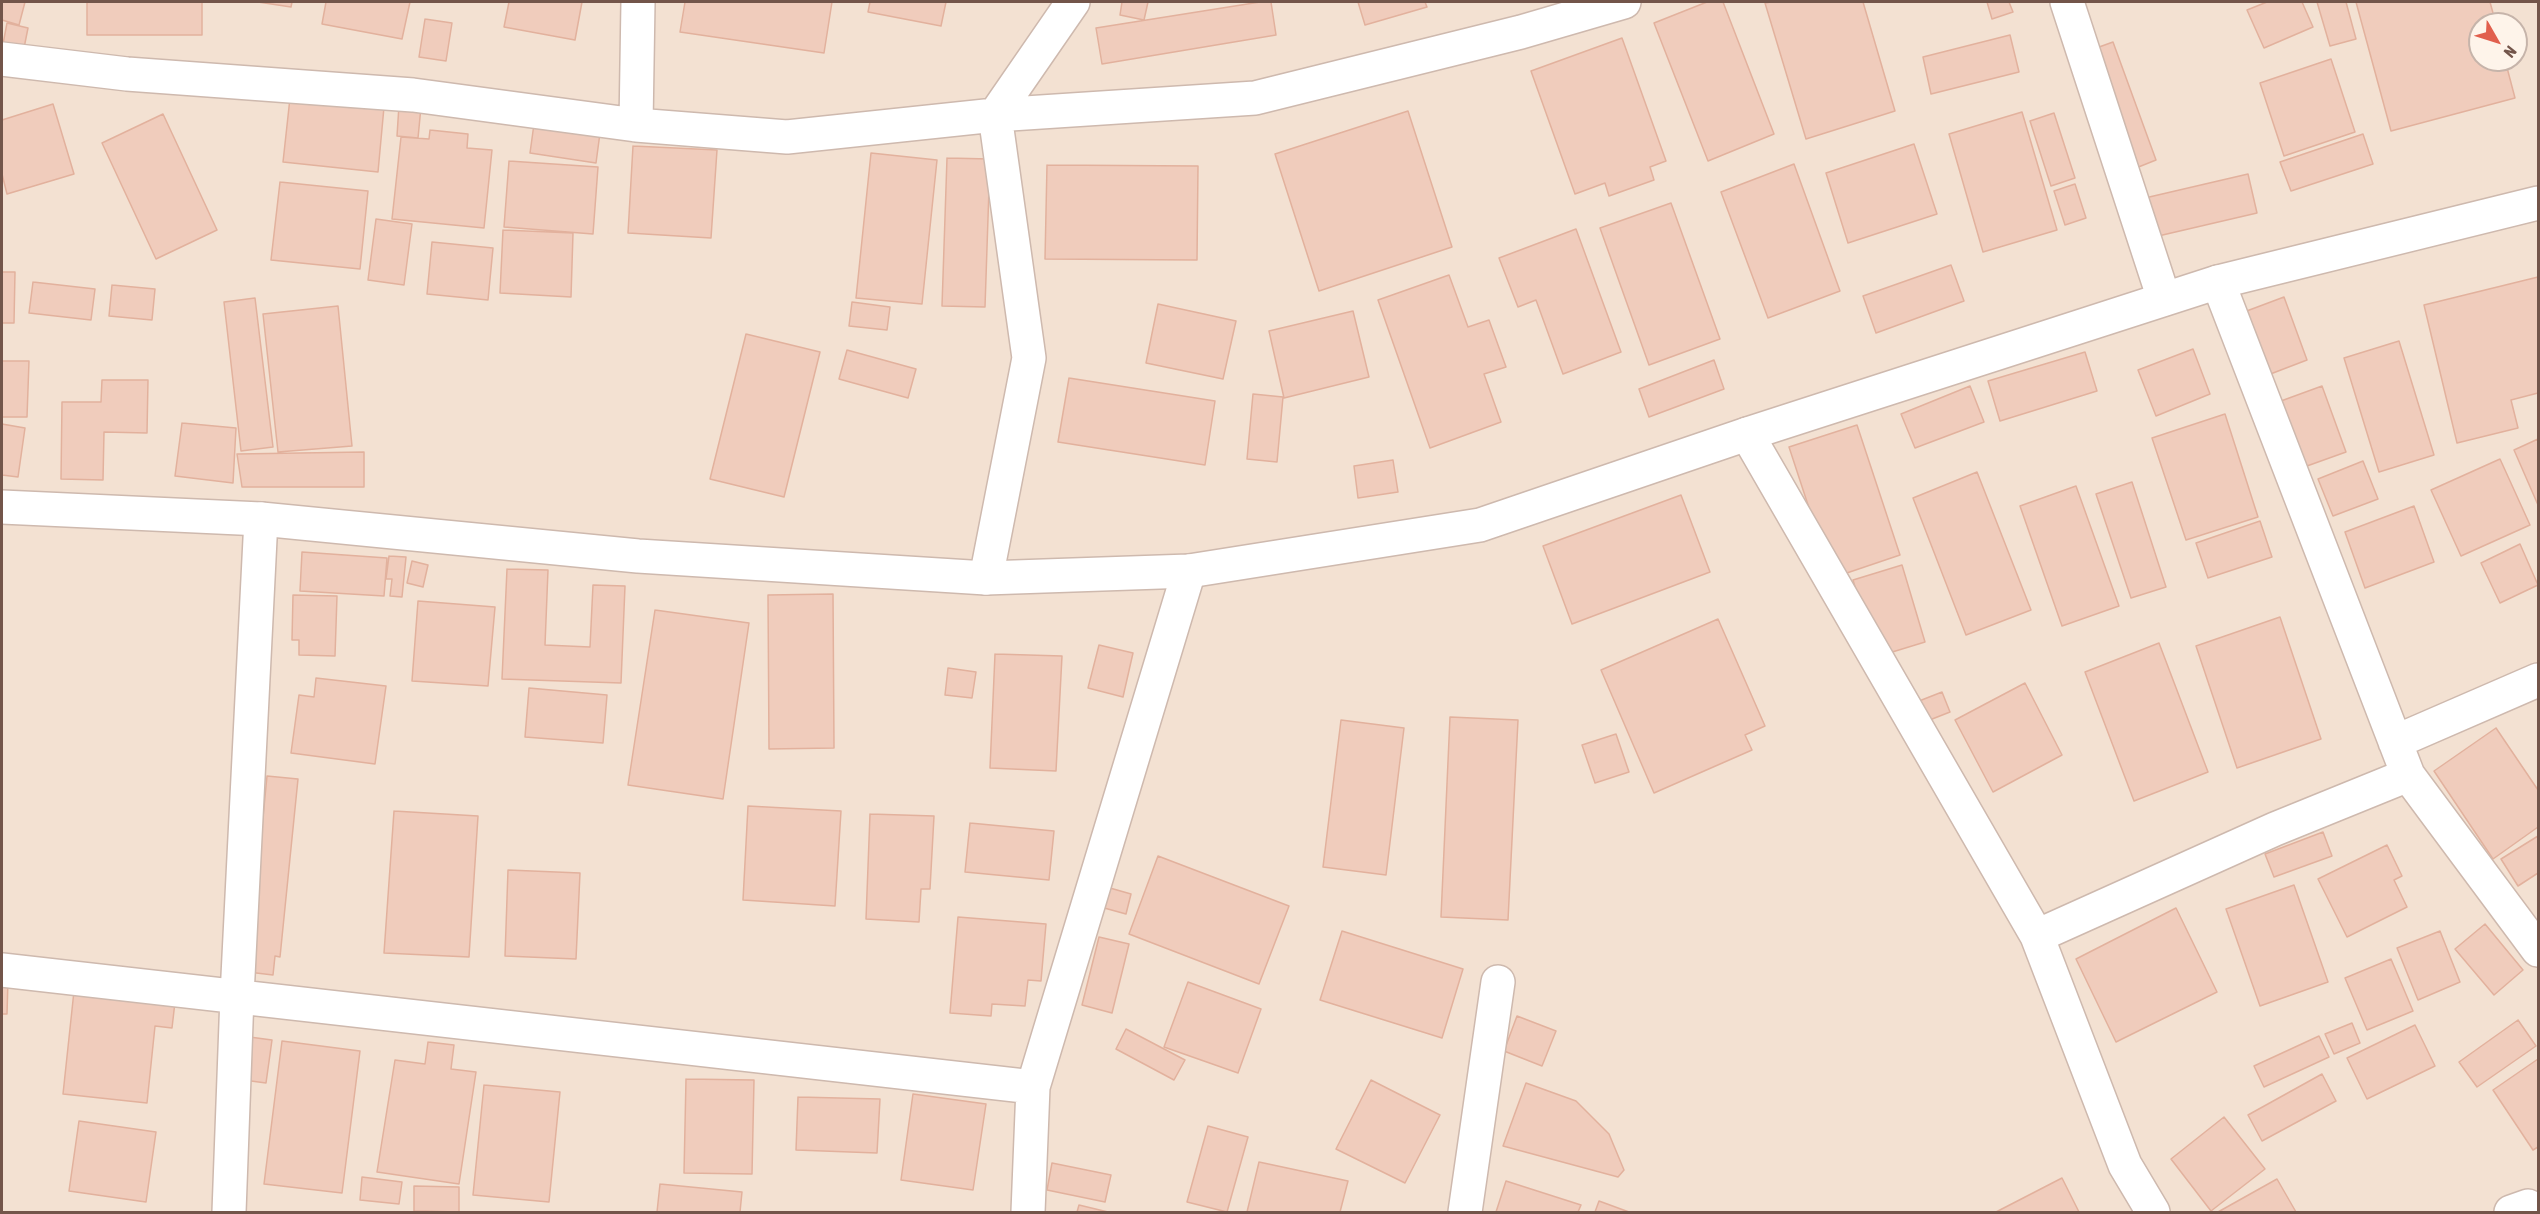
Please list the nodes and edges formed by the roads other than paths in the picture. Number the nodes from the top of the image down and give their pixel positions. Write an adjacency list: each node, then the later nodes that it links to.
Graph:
1 (638, 2): 7 (street)
2 (1073, 2): 6 (street)
3 (1624, 2): 6 (street)
4 (2067, 2): 10 (street)
5 (2, 59): 7 (street)
6 (995, 115): 7 (street); 15 (street)
7 (636, 124)
8 (2538, 204): 9 (street)
9 (2217, 282): 10 (street); 17 (street)
10 (2164, 299): 11 (street)
11 (1747, 434): 14 (street); 20 (street)
12 (2, 507): 13 (street)
13 (261, 519): 15 (street); 24 (street)
14 (1189, 571): 15 (street); 25 (street)
15 (987, 578)
16 (2538, 680): 17 (street)
17 (2395, 742): 18 (street)
18 (2408, 775): 19 (street); 20 (street)
19 (2526, 923): 21 (street)
20 (2037, 936): 29 (street)
21 (2538, 950)
22 (2, 970): 24 (street)
23 (1498, 982): 28 (street)
24 (237, 996): 25 (street); 26 (street)
25 (1033, 1087): 27 (street)
26 (229, 1212)
27 (1028, 1212)
28 (1465, 1212)
29 (2153, 1212)
30 (2511, 1212): 31 (street)
31 (2538, 1212)

